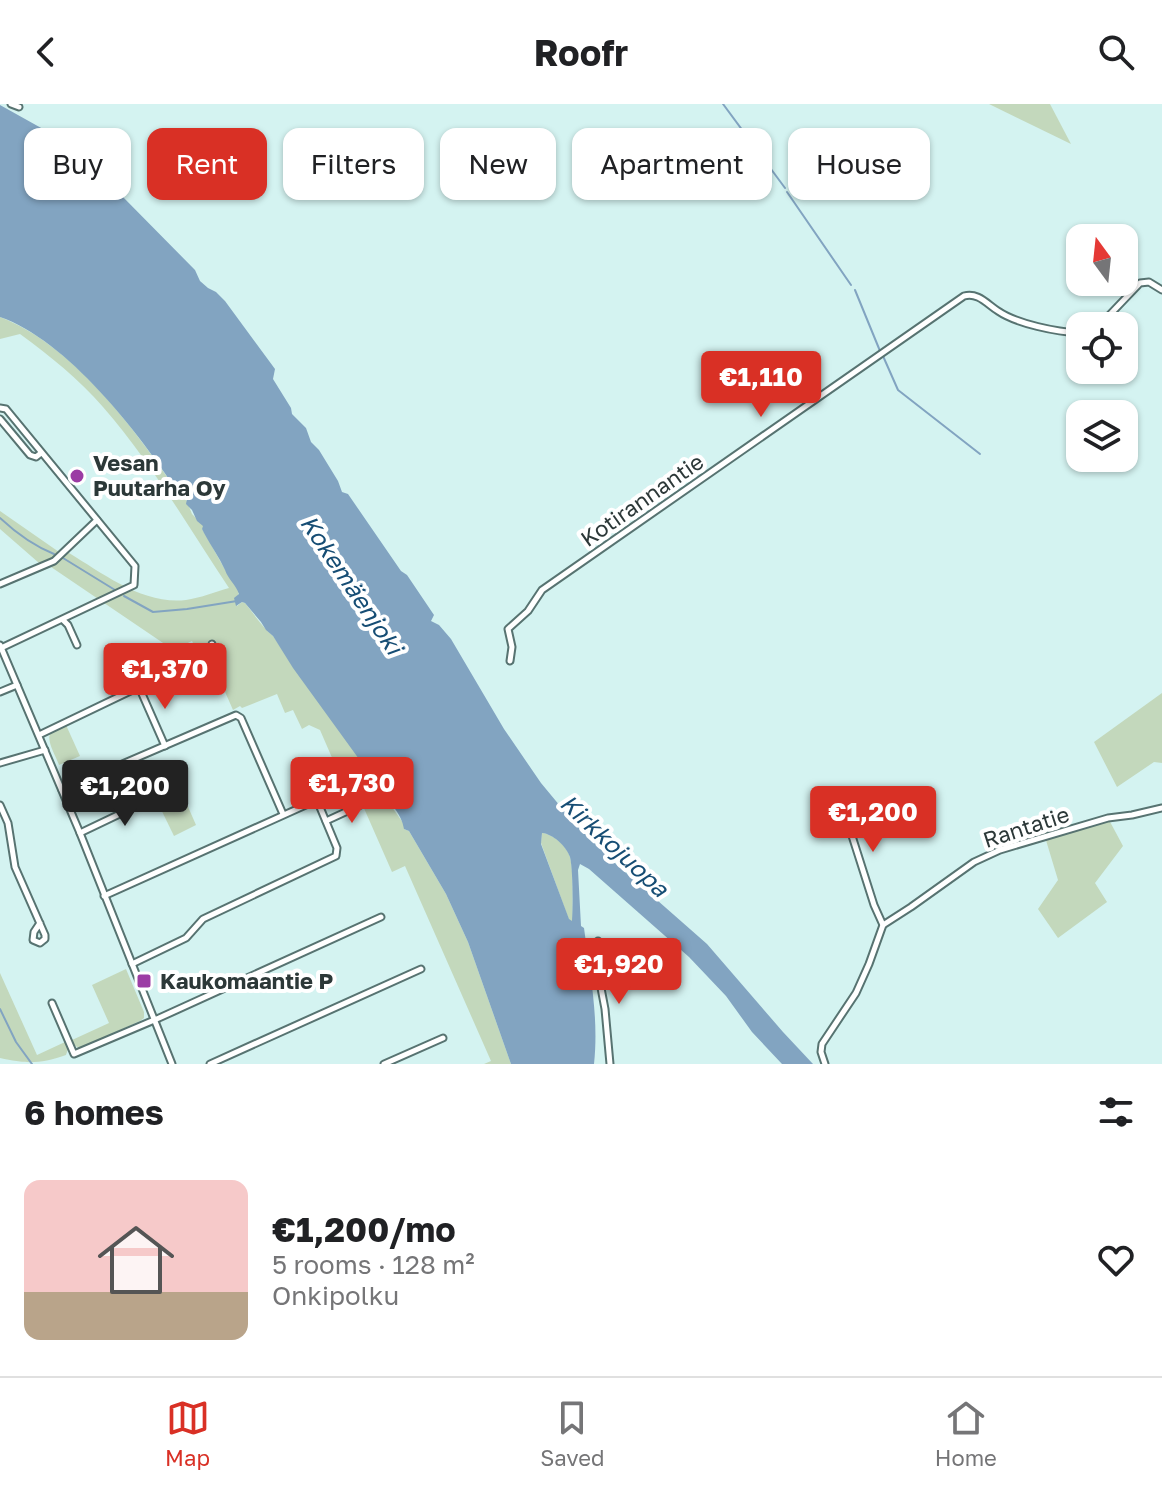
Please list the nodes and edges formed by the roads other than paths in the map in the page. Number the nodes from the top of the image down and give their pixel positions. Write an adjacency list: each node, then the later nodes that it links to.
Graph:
1 (11, 104): 2 (street)
2 (19, 107)
3 (1162, 290): 4 (street)
4 (1112, 312)
5 (1066, 331): 15 (street, Kotirannantie)
6 (0, 408): 8 (street)
7 (0, 419): 8 (street)
8 (41, 453): 9 (street)
9 (97, 520): 10 (street); 11 (street)
10 (0, 584)
11 (63, 620): 13 (street); 14 (street)
12 (212, 644): 17 (street)
13 (77, 645)
14 (0, 646): 16 (street)
15 (510, 661)
16 (17, 685): 18 (street); 19 (street)
17 (139, 687): 19 (street); 20 (street)
18 (0, 692)
19 (39, 735): 21 (street)
20 (165, 746): 23 (street); 29 (street)
21 (45, 750): 22 (street); 23 (street)
22 (0, 763)
23 (62, 790): 31 (street)
24 (155, 796): 31 (street)
25 (365, 803): 30 (street)
26 (0, 805): 34 (street)
27 (835, 807): 35 (street)
28 (1162, 808): 35 (street, Rantatie)
29 (283, 814): 30 (street); 32 (street)
30 (326, 821): 37 (street)
31 (80, 833): 32 (street)
32 (104, 896): 37 (street)
33 (381, 917): 40 (street)
34 (40, 923)
35 (883, 925): 46 (street)
36 (598, 941): 45 (street)
37 (132, 964): 40 (street)
38 (421, 969): 43 (street)
39 (52, 1003): 40 (street)
40 (154, 1020): 42 (street)
41 (443, 1038): 44 (street)
42 (172, 1064)
43 (210, 1064)
44 (384, 1064)
45 (610, 1064)
46 (825, 1064)

